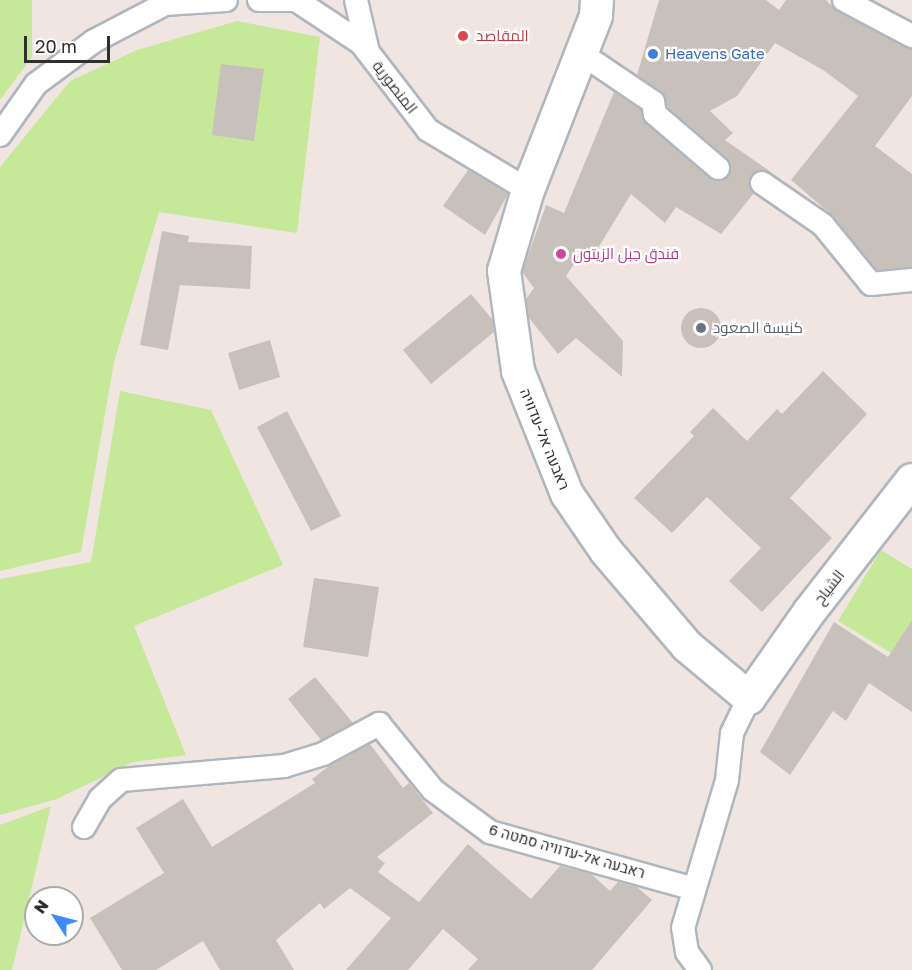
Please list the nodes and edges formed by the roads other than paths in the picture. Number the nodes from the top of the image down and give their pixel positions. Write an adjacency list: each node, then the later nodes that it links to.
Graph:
1 (225, 0): 9 (street)
2 (259, 0): 7 (street, المنصورية)
3 (356, 0): 7 (street)
4 (597, 0): 8 (street, ראבעה אל-עדוויה)
5 (844, 0): 6 (street)
6 (912, 36)
7 (368, 52): 12 (street, المنصورية)
8 (582, 54): 10 (street); 12 (street, ראבעה אל-עדוויה)
9 (0, 135)
10 (718, 168)
11 (762, 183): 13 (street)
12 (528, 190): 15 (street, ראבעה אל-עדוויה)
13 (912, 280)
14 (912, 480): 15 (street, الشياح)
15 (749, 698): 17 (street)
16 (84, 827): 17 (street, ראבעה אל-עדוויה סמטה 6)
17 (694, 889): 18 (street)
18 (700, 970)

